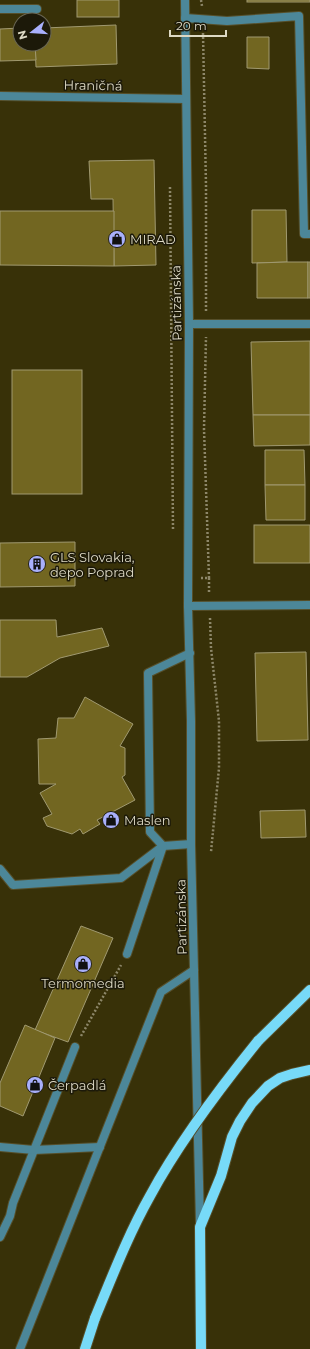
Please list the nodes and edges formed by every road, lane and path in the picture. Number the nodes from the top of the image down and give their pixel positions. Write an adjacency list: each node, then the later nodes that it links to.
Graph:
1 (185, 0): 5 (street, Partizánska)
2 (201, 0): 6 (path)
3 (0, 9): 4 (street)
4 (36, 9)
5 (185, 18): 6 (street); 8 (street, Partizánska)
6 (203, 19): 9 (path); 10 (street)
7 (0, 96): 8 (street, Hraničná)
8 (186, 99): 11 (street, Partizánska)
9 (206, 186)
10 (310, 234)
11 (189, 324): 12 (street); 15 (street, Partizánska)
12 (310, 324)
13 (209, 578): 16 (path)
14 (310, 605): 16 (street)
15 (188, 606): 16 (street); 17 (street, Partizánska)
16 (209, 606): 20 (path)
17 (190, 653): 18 (street, Partizánska); 19 (street)
18 (191, 844): 19 (street); 23 (street, Partizánska)
19 (162, 846): 21 (street); 22 (street)
20 (211, 852)
21 (0, 869)
22 (128, 954): 25 (path)
23 (194, 970): 27 (street); 30 (street, Partizánska)
24 (310, 990): 33 (main road, bridge)
25 (75, 1047): 29 (street)
26 (310, 1070): 30 (main road)
27 (100, 1147): 29 (street); 32 (street)
28 (0, 1148): 29 (street)
29 (34, 1150): 31 (street)
30 (200, 1227): 34 (main road)
31 (0, 1237)
32 (20, 1349)
33 (85, 1349)
34 (201, 1349)

